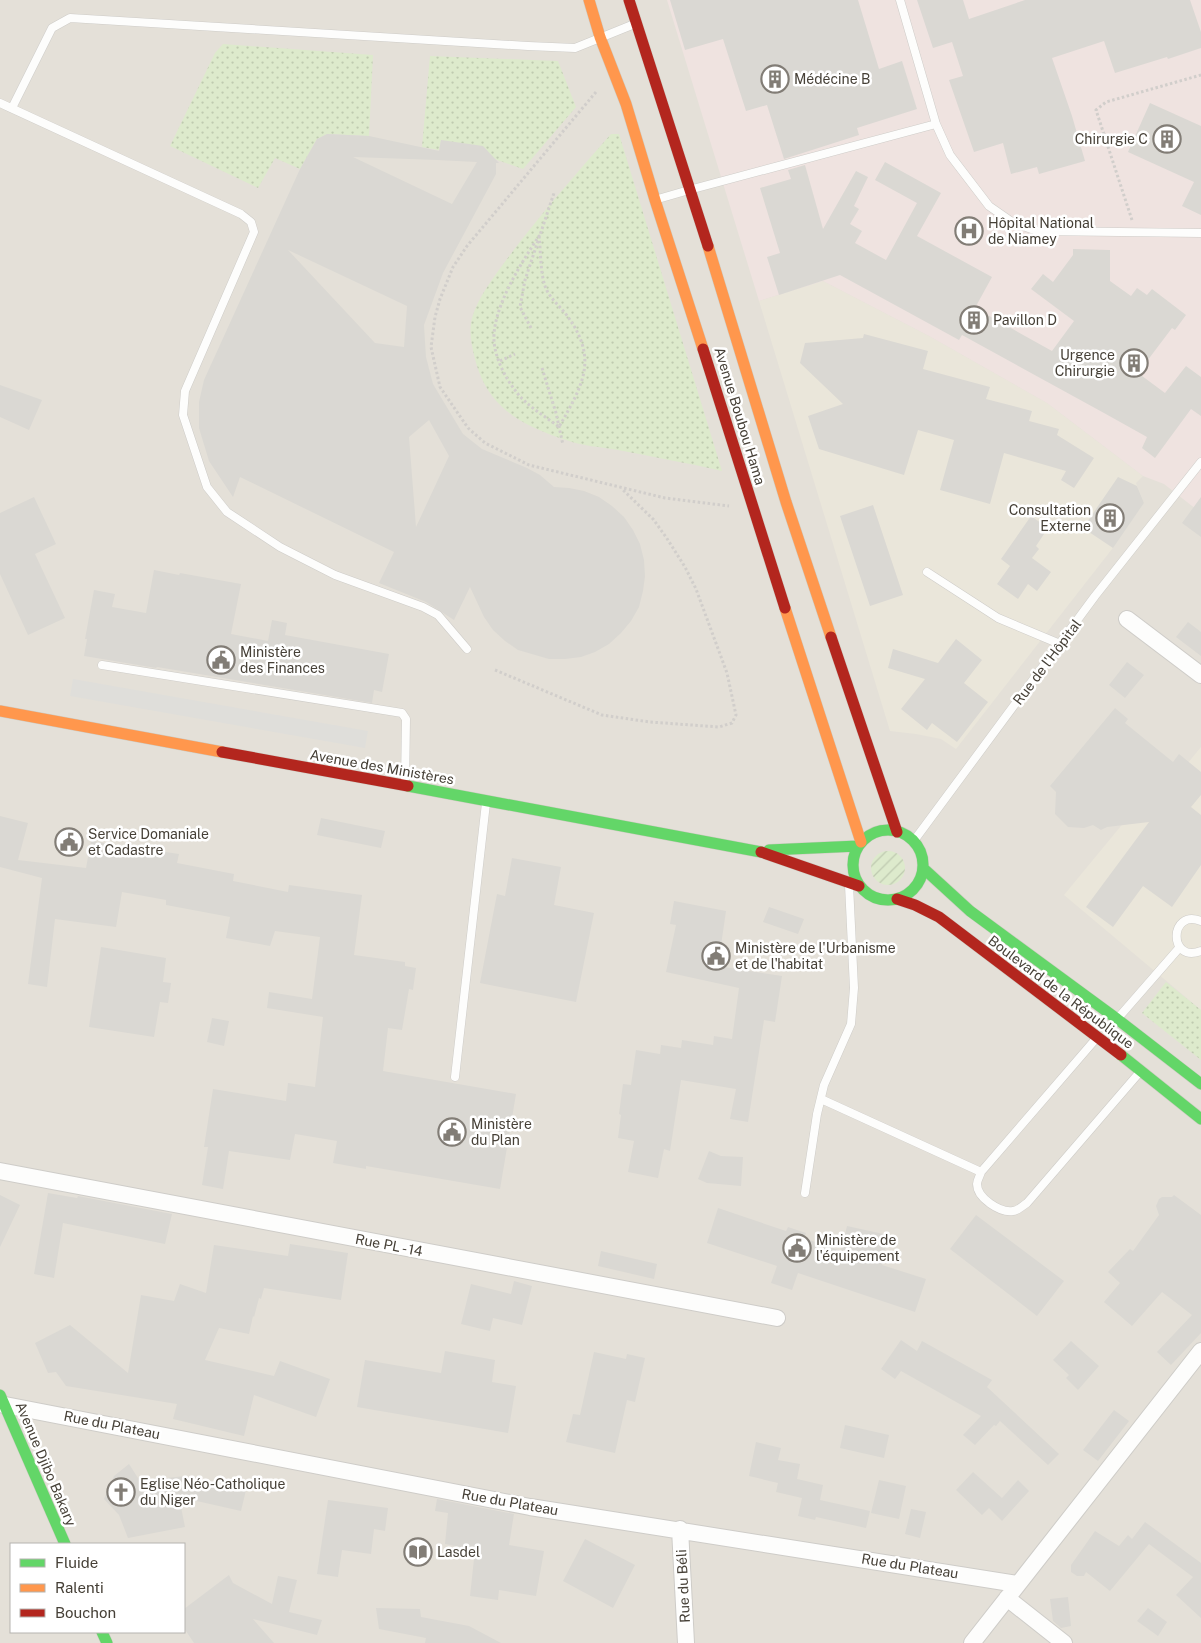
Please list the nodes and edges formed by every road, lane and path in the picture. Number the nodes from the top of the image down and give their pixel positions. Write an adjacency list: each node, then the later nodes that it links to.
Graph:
1 (589, 0): 5 (main road, Avenue Boubou Hama)
2 (629, 0): 4 (main road, Avenue Boubou Hama)
3 (900, 0): 10 (lane)
4 (637, 24): 5 (lane); 11 (main road, Avenue Boubou Hama)
5 (600, 37): 9 (lane); 13 (main road, Avenue Boubou Hama)
6 (1201, 74): 14 (path)
7 (599, 88): 24 (path)
8 (0, 103): 9 (lane)
9 (12, 108): 29 (lane)
10 (936, 124): 11 (lane); 14 (lane)
11 (689, 190): 13 (lane); 36 (main road, Avenue Boubou Hama)
12 (554, 192): 16 (path)
13 (655, 200): 25 (main road, Avenue Boubou Hama)
14 (1136, 232): 15 (lane)
15 (1201, 233)
16 (540, 236): 17 (path); 19 (path); 21 (path)
17 (531, 328)
18 (515, 354): 19 (path)
19 (500, 361): 21 (path)
20 (542, 368): 21 (path)
21 (559, 427): 22 (path)
22 (563, 445)
23 (1201, 462): 28 (lane, Rue de l'Hôpital)
24 (621, 489): 25 (path); 31 (path)
25 (754, 511): 38 (main road, Avenue Boubou Hama)
26 (927, 572): 28 (lane)
27 (1127, 619): 32 (street)
28 (1060, 644): 37 (lane, Rue de l'Hôpital)
29 (468, 649)
30 (102, 665): 34 (lane)
31 (495, 670)
32 (1201, 675)
33 (0, 711): 34 (main road, Avenue des Ministères)
34 (405, 787): 35 (main road, Avenue des Ministères)
35 (486, 801): 39 (main road, Avenue des Ministères); 48 (lane)
36 (897, 832): 37 (main road); 38 (main road)
37 (914, 842): 40 (main road)
38 (860, 844): 39 (main road, Avenue des Ministères); 41 (main road)
39 (758, 851): 41 (main road, Avenue des Ministères)
40 (923, 868): 42 (main road); 46 (main road, Boulevard de la République)
41 (854, 884): 42 (main road); 50 (lane)
42 (897, 899): 46 (main road, Boulevard de la République)
43 (1201, 921): 44 (lane)
44 (1180, 947): 45 (lane); 46 (lane)
45 (1201, 951)
46 (1107, 1028): 47 (main road, Boulevard de la République); 49 (main road, Boulevard de la République); 53 (lane)
47 (1143, 1069): 51 (main road, Boulevard de la République); 53 (lane)
48 (455, 1077)
49 (1201, 1084)
50 (821, 1099): 53 (lane); 54 (lane)
51 (1201, 1119)
52 (0, 1171): 55 (street, Rue PL - 14)
53 (981, 1172)
54 (805, 1193)
55 (777, 1318)
56 (1201, 1351): 60 (street)
57 (2, 1401): 58 (street, Rue du Plateau); 59 (main road, Avenue Djibo Bakary)
58 (680, 1530): 60 (street, Rue du Plateau); 62 (street, Rue du Béli)
59 (65, 1543)
60 (1017, 1584): 61 (street)
61 (1007, 1598): 63 (street); 64 (street)
62 (686, 1643)
63 (972, 1643)
64 (1064, 1643)

